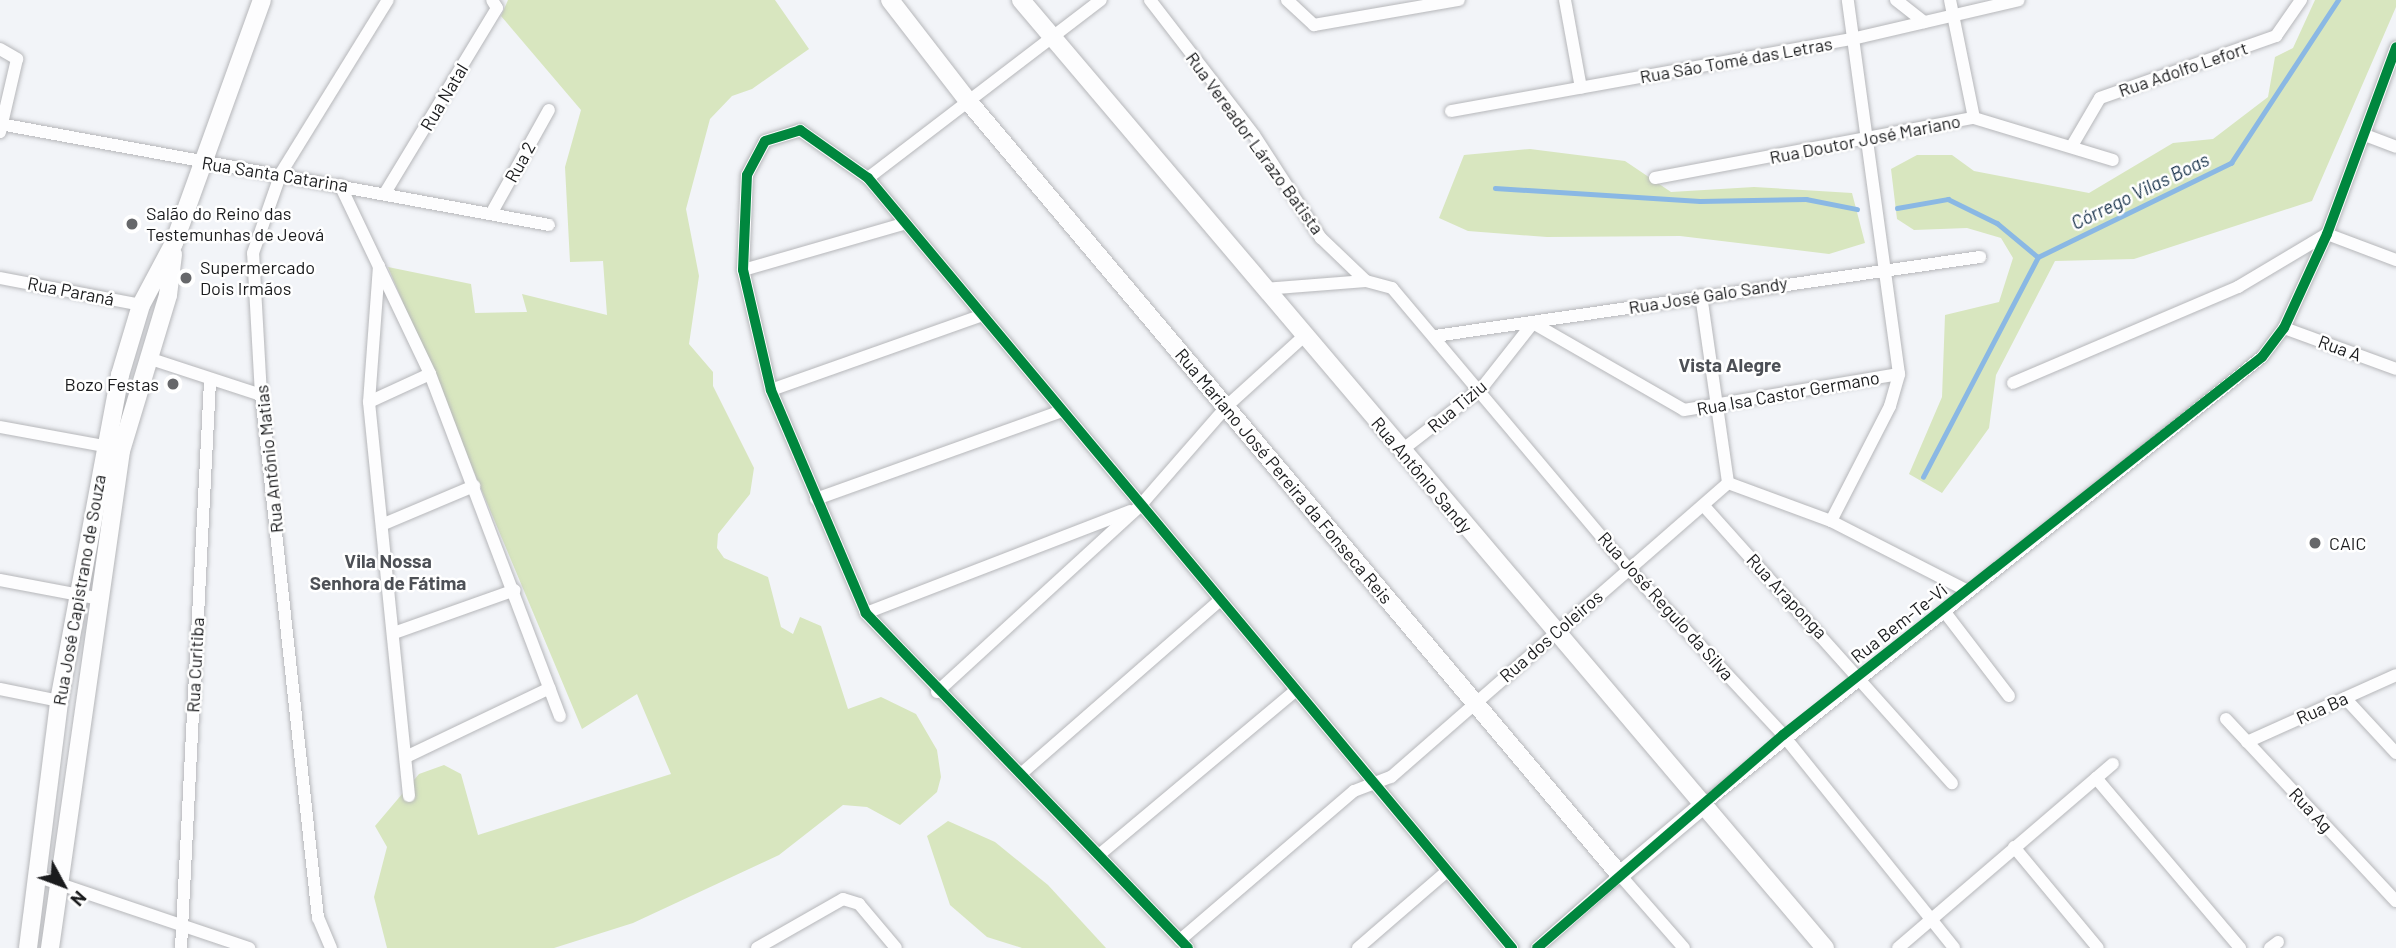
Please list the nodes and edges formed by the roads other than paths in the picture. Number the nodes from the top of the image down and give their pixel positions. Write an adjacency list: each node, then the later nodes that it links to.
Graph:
1 (262, 0): 33 (street, Rua José Capistrano de Souza)
2 (388, 0): 34 (street, Rua Antônio Matias)
3 (492, 0): 38 (street, Rua Natal)
4 (890, 0): 23 (street, Rua Mariano José Pereira da Fonseca Reis)
5 (1021, 0): 18 (street, Rua Antônio Sandy)
6 (1101, 0): 18 (street)
7 (1150, 0): 50 (street, Rua Vereador Lárazo Batista)
8 (1287, 0): 9 (street)
9 (1459, 0)
10 (1565, 0): 22 (street)
11 (1848, 0): 19 (street)
12 (1896, 0): 17 (street)
13 (1950, 0): 16 (street)
14 (2019, 0): 16 (street, Rua São Tomé das Letras)
15 (2301, 0): 30 (street, Rua Adolfo Lefort)
16 (1951, 16): 17 (street, Rua São Tomé das Letras); 26 (street)
17 (1924, 22): 19 (street, Rua São Tomé das Letras)
18 (1051, 38): 23 (street); 51 (street, Rua Antônio Sandy)
19 (1852, 39): 22 (street, Rua São Tomé das Letras); 29 (street)
20 (2396, 47): 28 (street)
21 (5, 50): 27 (street)
22 (1581, 88): 25 (street, Rua São Tomé das Letras)
23 (968, 101): 35 (street); 70 (street, Rua Mariano José Pereira da Fonseca Reis)
24 (549, 110): 39 (street, Rua 2)
25 (1451, 111)
26 (1974, 118): 29 (street, Rua Doutor José Mariano); 30 (street, Rua Doutor José Mariano)
27 (1, 127): 33 (street, Rua Santa Catarina)
28 (2365, 135): 31 (street); 42 (street)
29 (1868, 136): 36 (street, Rua Doutor José Mariano); 48 (street)
30 (2073, 144): 32 (street, Rua Doutor José Mariano)
31 (2396, 147)
32 (2113, 160)
33 (202, 162): 34 (street, Rua Santa Catarina); 43 (street, Rua José Capistrano de Souza)
34 (281, 173): 37 (street, Rua Santa Catarina); 67 (street, Rua Antônio Matias)
35 (868, 178): 40 (street); 47 (street)
36 (1655, 178)
37 (340, 185): 38 (street, Rua Santa Catarina); 46 (street)
38 (385, 193): 39 (street, Rua Santa Catarina)
39 (491, 214): 41 (street, Rua Santa Catarina)
40 (903, 224): 47 (street); 54 (street)
41 (550, 225)
42 (2327, 234): 45 (street); 56 (street); 64 (street)
43 (174, 243): 53 (street, Rua José Capistrano de Souza); 59 (street, Rua José Capistrano de Souza)
44 (1980, 257): 48 (street, Rua José Galo Sandy)
45 (2396, 260)
46 (379, 266): 61 (street); 68 (street)
47 (743, 270): 66 (street)
48 (1886, 270): 52 (street, Rua José Galo Sandy); 62 (street)
49 (0, 278): 53 (street, Rua Paraná)
50 (1366, 281): 51 (street); 57 (street, Rua José Regulo da Silva)
51 (1264, 289): 58 (street, Rua Antônio Sandy)
52 (1701, 295): 55 (street, Rua José Galo Sandy); 69 (street)
53 (141, 305): 73 (street, Rua José Capistrano de Souza)
54 (980, 316): 66 (street); 71 (street)
55 (1533, 323): 57 (street, Rua José Galo Sandy); 65 (street, Rua Tiziu); 69 (street, Rua Isa Castor Germano)
56 (2284, 328): 60 (street, Rua A); 85 (street, Rua Bem-Te-Vi)
57 (1435, 336): 65 (street, Rua José Regulo da Silva)
58 (1303, 337): 70 (street); 74 (street, Rua Antônio Sandy)
59 (148, 358): 63 (street); 86 (street, Rua José Capistrano de Souza)
60 (2396, 369)
61 (430, 374): 68 (street); 76 (street)
62 (1899, 374): 69 (street, Rua Isa Castor Germano); 80 (street)
63 (210, 382): 67 (street); 125 (street, Rua Curitiba)
64 (2013, 383)
65 (1481, 389): 74 (street, Rua Tiziu); 82 (street, Rua José Regulo da Silva)
66 (771, 390): 77 (street)
67 (261, 395): 131 (street, Rua Antônio Matias)
68 (369, 402): 81 (street)
69 (1715, 406): 75 (street)
70 (1227, 407): 79 (street); 101 (street, Rua Mariano José Pereira da Fonseca Reis)
71 (1062, 411): 77 (street); 79 (street)
72 (0, 428): 73 (street)
73 (104, 446): 86 (street, Rua José Capistrano de Souza)
74 (1402, 450): 90 (street, Rua Antônio Sandy)
75 (1728, 483): 78 (street, Rua dos Coleiros); 80 (street)
76 (474, 486): 81 (street); 84 (street)
77 (816, 499): 89 (street)
78 (1704, 506): 82 (street, Rua dos Coleiros); 92 (street, Rua Araponga)
79 (1139, 507): 87 (street); 89 (street); 96 (street)
80 (1831, 521): 85 (street)
81 (384, 524): 91 (street)
82 (1629, 569): 90 (street, Rua dos Coleiros); 104 (street, Rua José Regulo da Silva)
83 (0, 580): 86 (street)
84 (515, 590): 91 (street); 95 (street)
85 (1968, 591): 88 (street, Rua Bem-Te-Vi)
86 (86, 597): 100 (street, Rua José Capistrano de Souza); 116 (street, Rua José Capistrano de Souza)
87 (1218, 602): 97 (street); 109 (street)
88 (1944, 611): 92 (street, Rua Bem-Te-Vi); 98 (street)
89 (866, 613): 96 (street)
90 (1554, 631): 101 (street, Rua dos Coleiros); 114 (street, Rua Antônio Sandy)
91 (394, 633): 107 (street)
92 (1861, 675): 104 (street, Rua Bem-Te-Vi); 111 (street, Rua Araponga)
93 (2396, 675): 99 (street, Rua Ba)
94 (0, 688): 100 (street)
95 (550, 688): 102 (street); 107 (street)
96 (937, 692): 109 (street)
97 (1293, 693): 112 (street); 118 (street)
98 (2009, 696)
99 (2345, 698): 105 (street, Rua Ba); 106 (street)
100 (59, 701): 115 (street, Rua José Capistrano de Souza)
101 (1474, 704): 112 (street, Rua dos Coleiros); 120 (street, Rua Mariano José Pereira da Fonseca Reis)
102 (560, 716)
103 (2226, 719): 105 (street, Rua Ag)
104 (1783, 735): 114 (street, Rua Bem-Te-Vi); 124 (street, Rua José Regulo da Silva)
105 (2247, 741): 123 (street, Rua Ag)
106 (2396, 753)
107 (408, 756): 113 (street)
108 (2113, 764): 110 (street)
109 (1022, 773): 118 (street)
110 (2096, 778): 117 (street); 142 (street)
111 (1952, 783)
112 (1373, 785): 119 (street); 126 (street, Rua dos Coleiros)
113 (409, 796)
114 (1703, 805): 120 (street, Rua Bem-Te-Vi); 138 (street, Rua Antônio Sandy)
115 (47, 810): 116 (street); 121 (street, Rua José Capistrano de Souza)
116 (67, 813): 122 (street, Rua José Capistrano de Souza)
117 (2014, 848): 124 (street); 141 (street)
118 (1099, 855): 126 (street)
119 (1446, 872): 134 (street); 135 (street)
120 (1620, 875): 136 (street, Rua Bem-Te-Vi); 137 (street, Rua Mariano José Pereira da Fonseca Reis)
121 (39, 877): 122 (street); 127 (street, Rua José Capistrano de Souza)
122 (59, 880): 125 (street); 128 (street, Rua José Capistrano de Souza)
123 (2396, 901)
124 (1931, 919): 139 (street); 140 (street, Rua José Regulo da Silva)
125 (182, 922): 129 (street, Rua Curitiba); 130 (street)
126 (1184, 944)
127 (28, 948)
128 (50, 948)
129 (181, 948)
130 (249, 948)
131 (331, 948)
132 (757, 948): 133 (street)
133 (897, 948)
134 (1358, 948)
135 (1512, 948)
136 (1537, 948)
137 (1684, 948)
138 (1825, 948)
139 (1898, 948)
140 (1954, 948)
141 (2098, 948)
142 (2240, 948)

